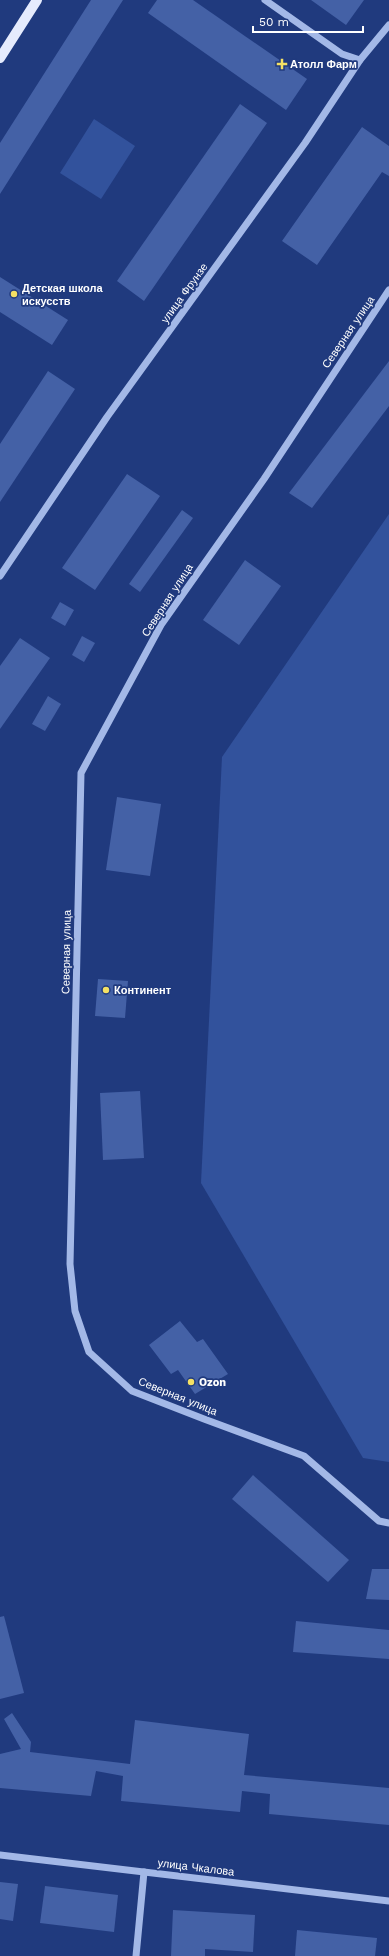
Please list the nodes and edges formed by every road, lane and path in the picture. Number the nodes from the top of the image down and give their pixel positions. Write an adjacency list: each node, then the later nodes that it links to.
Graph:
1 (37, 0): 4 (main road)
2 (265, 0): 5 (street)
3 (389, 26): 5 (street, улица Фрунзе)
4 (0, 58)
5 (360, 60): 7 (street, улица Фрунзе)
6 (389, 290): 8 (street, Северная улица)
7 (0, 576)
8 (389, 1523)
9 (0, 1855): 10 (street, улица Чкалова)
10 (144, 1872): 11 (street, улица Чкалова); 12 (street)
11 (389, 1901)
12 (136, 1956)

